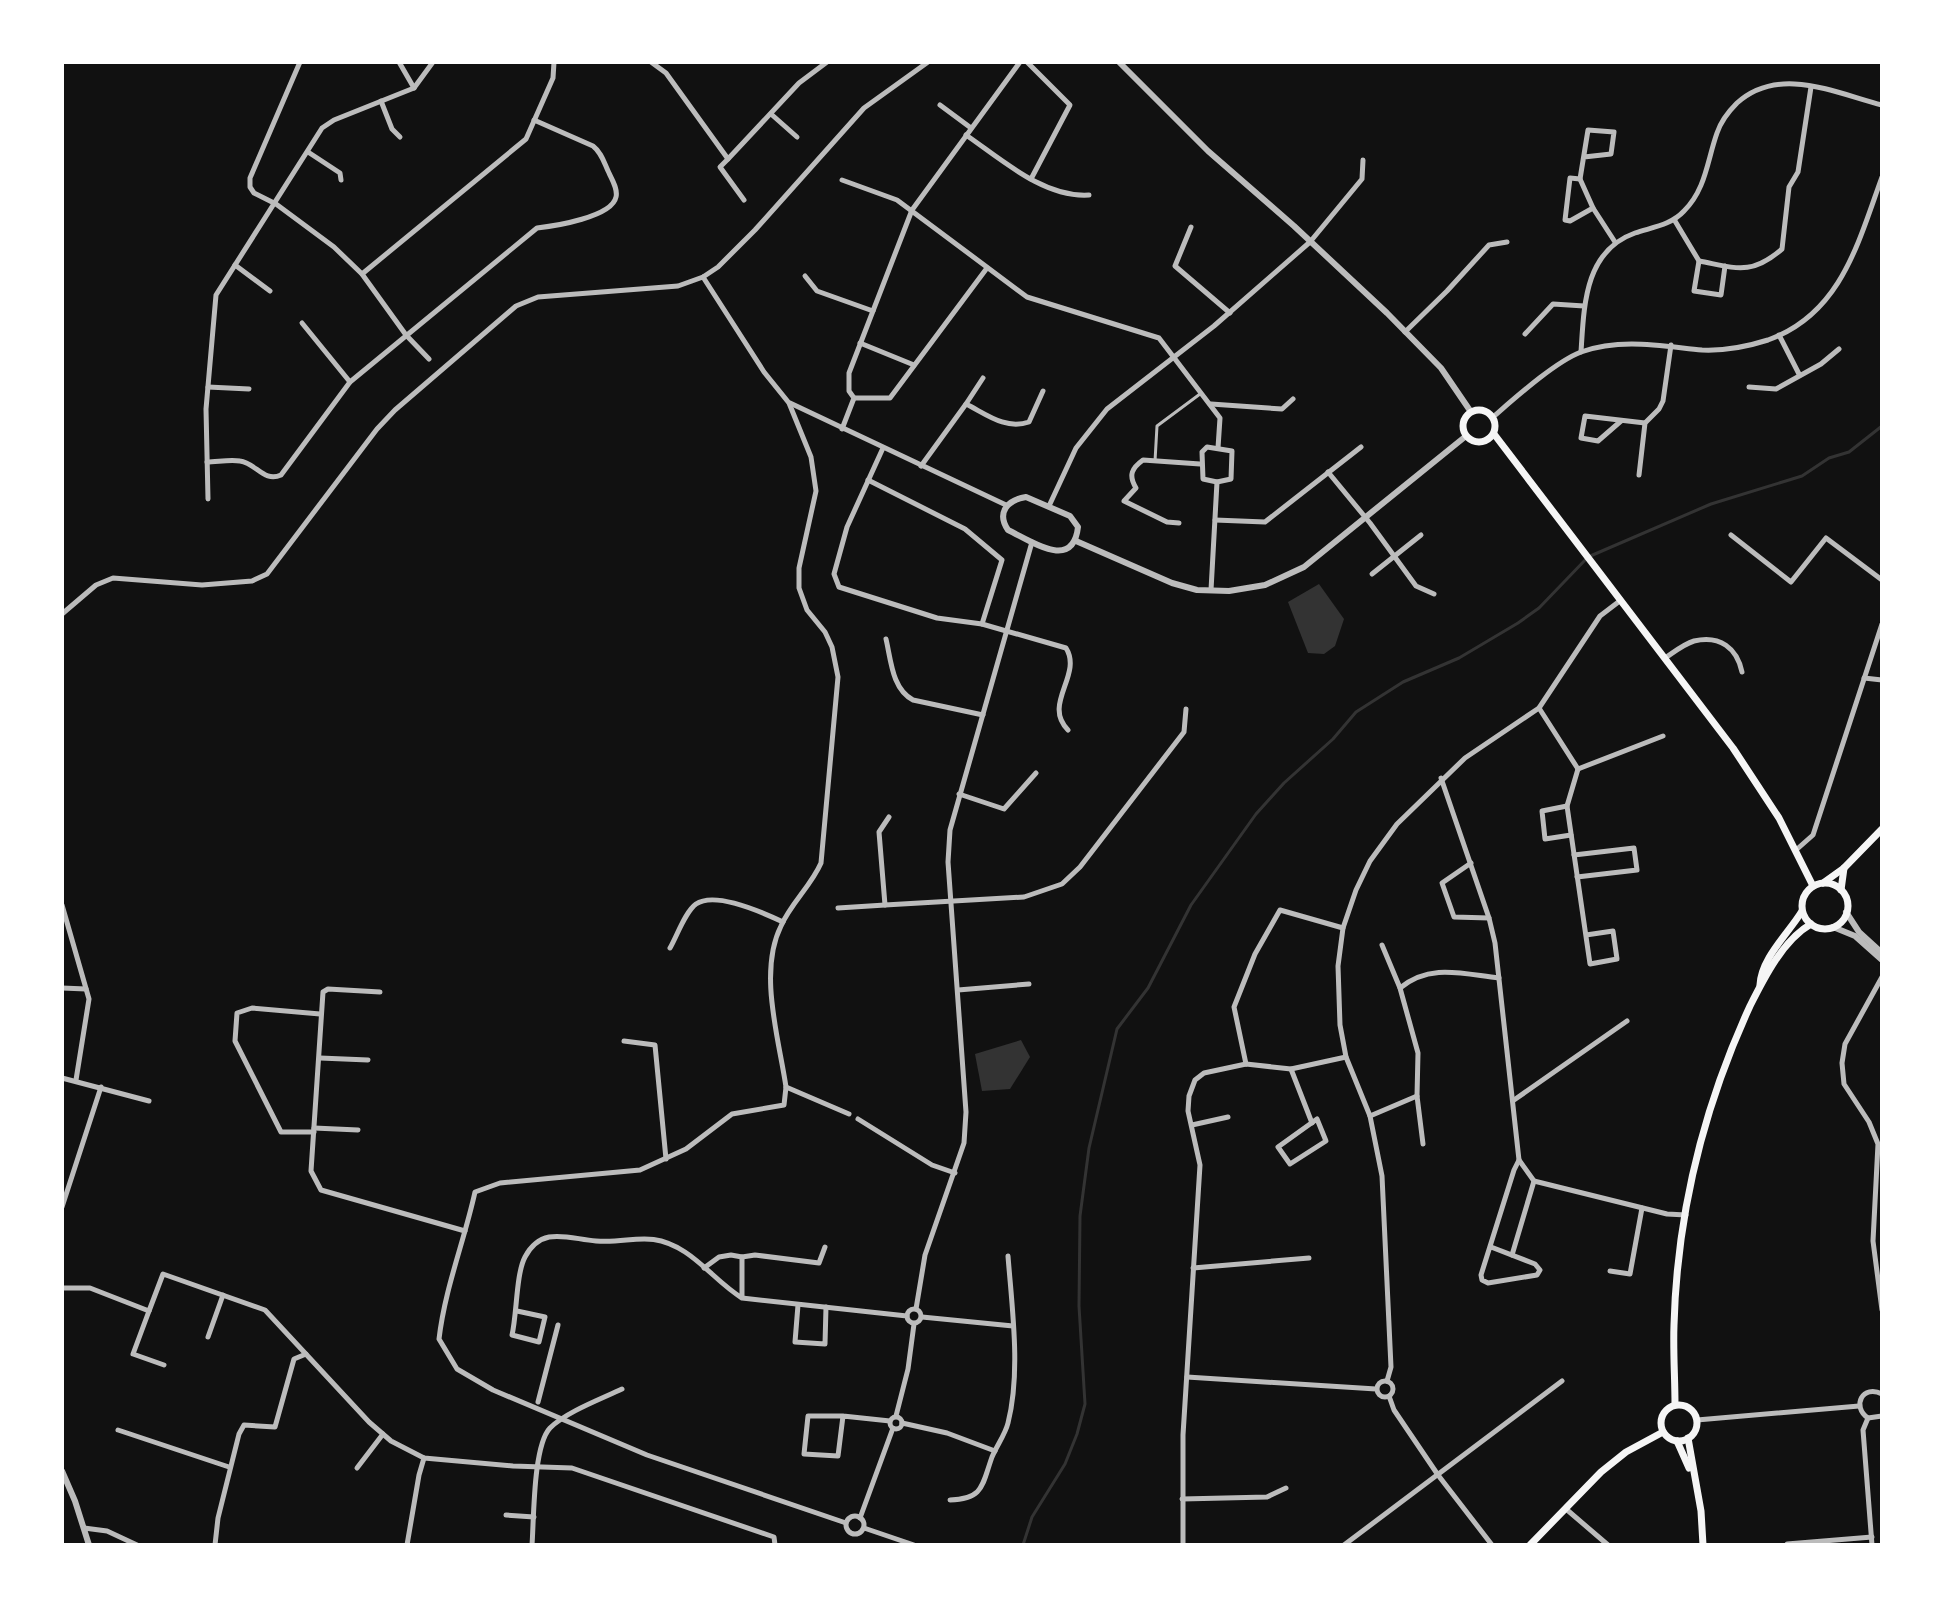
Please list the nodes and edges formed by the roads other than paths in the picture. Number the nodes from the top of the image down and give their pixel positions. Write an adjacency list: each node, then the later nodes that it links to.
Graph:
1 (300, 62): 33 (street)
2 (399, 62): 12 (street)
3 (433, 62): 12 (street)
4 (554, 62): 17 (street)
5 (651, 62): 24 (street)
6 (827, 62): 16 (street)
7 (928, 62): 47 (street)
8 (1020, 62): 18 (street)
9 (1027, 62): 27 (street)
10 (1119, 62): 38 (street)
11 (1811, 87): 15 (street); 36 (street); 43 (street)
12 (414, 88): 13 (street)
13 (381, 101): 20 (street); 22 (street)
14 (940, 105): 18 (street)
15 (1882, 105)
16 (771, 114): 21 (street); 24 (street)
17 (534, 120): 45 (street); 55 (street)
18 (971, 128): 19 (street)
19 (966, 135): 27 (street); 35 (street)
20 (400, 137)
21 (797, 137)
22 (308, 152): 29 (street); 33 (street)
23 (1584, 157): 23 (street); 28 (street)
24 (728, 159): 32 (street)
25 (1363, 160): 38 (street)
26 (1882, 177): 56 (street)
27 (1031, 179): 31 (street)
28 (1580, 179): 34 (street); 34 (street)
29 (341, 180)
30 (842, 180): 35 (street)
31 (1089, 195)
32 (744, 200)
33 (276, 204): 42 (street); 45 (street)
34 (1593, 208): 40 (street)
35 (912, 210): 44 (street); 50 (street)
36 (1675, 221): 40 (street); 41 (street)
37 (1191, 227): 51 (street)
38 (1310, 242): 51 (street); 53 (street)
39 (1507, 242): 53 (street)
40 (1615, 242): 49 (street)
41 (1699, 261): 43 (street); 43 (street)
42 (235, 265): 48 (street); 67 (street)
43 (1725, 266)
44 (987, 268): 61 (street); 63 (street)
45 (362, 274): 55 (street)
46 (805, 276): 50 (street)
47 (703, 277): 74 (street); 111 (street)
48 (270, 291)
49 (1584, 306): 54 (street); 60 (street)
50 (873, 311): 57 (street)
51 (1230, 313): 61 (street)
52 (302, 323): 66 (street)
53 (1405, 332): 77 (street)
54 (1525, 334)
55 (406, 335): 62 (street); 66 (street)
56 (1779, 335): 58 (street); 64 (street)
57 (860, 343): 63 (street); 72 (street)
58 (1671, 345): 60 (street); 80 (street)
59 (1839, 349): 64 (street)
60 (1581, 352): 78 (street)
61 (1173, 357): 71 (street); 97 (street)
62 (429, 359)
63 (914, 365): 72 (street)
64 (1799, 374): 68 (street)
65 (983, 378): 75 (street)
66 (350, 382): 88 (street)
67 (208, 387): 69 (street); 88 (street)
68 (1749, 387)
69 (249, 389)
70 (1043, 391): 75 (street)
71 (1201, 393): 76 (street); 87 (lane)
72 (854, 398): 81 (street)
73 (1293, 399): 76 (street)
74 (789, 403): 81 (street); 148 (street)
75 (966, 404): 90 (street)
76 (1211, 404): 86 (street)
77 (1471, 412): 78 (main road); 83 (main road)
78 (1493, 417): 82 (main road)
79 (1621, 421): 79 (street); 80 (street)
80 (1645, 423): 92 (street)
81 (842, 429): 85 (street)
82 (1494, 434): 83 (main road); 110 (main road)
83 (1466, 436): 98 (street)
84 (1361, 447): 91 (street)
85 (883, 448): 90 (street); 93 (street)
86 (1218, 448): 89 (street); 94 (street)
87 (1155, 461): 89 (street); 100 (street)
88 (207, 462): 95 (street)
89 (1200, 464): 94 (street)
90 (921, 466): 96 (street)
91 (1328, 472): 98 (street); 99 (street)
92 (1639, 475)
93 (868, 480): 112 (street); 112 (street)
94 (1217, 482): 99 (street)
95 (208, 499)
96 (1006, 505): 97 (street); 104 (street)
97 (1049, 506): 103 (street)
98 (1365, 518): 105 (street); 108 (street)
99 (1215, 520): 108 (street)
100 (1179, 523)
101 (1421, 535): 105 (street)
102 (1731, 535): 107 (street)
103 (1076, 541): 104 (street); 108 (street)
104 (1032, 542): 114 (street)
105 (1394, 556): 106 (street); 109 (street)
106 (1372, 574)
107 (1882, 580)
108 (1211, 590)
109 (1434, 594)
110 (1621, 600): 116 (main road); 120 (street)
111 (62, 614)
112 (982, 624): 114 (street)
113 (1882, 624): 118 (street)
114 (1006, 632): 122 (street); 123 (street)
115 (886, 639): 122 (street)
116 (1665, 658): 117 (street); 133 (main road)
117 (1742, 672)
118 (1864, 678): 119 (street); 133 (street)
119 (1882, 680)
120 (1539, 708): 125 (street); 127 (street)
121 (1186, 709): 141 (street)
122 (983, 715): 128 (street)
123 (1068, 730)
124 (1663, 736): 125 (street)
125 (1578, 769): 129 (street)
126 (1036, 773): 128 (street)
127 (1441, 778): 135 (street); 151 (street)
128 (959, 794): 141 (street)
129 (1567, 806): 132 (street); 132 (street)
130 (889, 817): 143 (street)
131 (1882, 829): 136 (main road)
132 (1571, 835): 134 (street)
133 (1796, 850): 139 (main road)
134 (1574, 855): 137 (street); 137 (street)
135 (1471, 863): 147 (street); 147 (street)
136 (1844, 868): 138 (main road); 140 (main road)
137 (1577, 877): 152 (street)
138 (1823, 883): 139 (main road); 140 (main road)
139 (1813, 886): 145 (main road)
140 (1841, 890): 146 (main road)
141 (950, 900): 143 (street); 164 (street)
142 (62, 905): 163 (street)
143 (885, 905): 144 (street)
144 (838, 908)
145 (1802, 911): 149 (main road); 160 (main road)
146 (1846, 912): 150 (main road); 155 (street)
147 (1489, 918): 158 (street)
148 (783, 922): 154 (street); 177 (street)
149 (1811, 924): 150 (main road); 160 (main road)
150 (1833, 927): 156 (street)
151 (1343, 928): 169 (street); 172 (street)
152 (1586, 935): 152 (street)
153 (1382, 945): 162 (street)
154 (670, 948)
155 (1882, 953)
156 (1882, 960)
157 (1882, 977): 190 (street)
158 (1499, 978): 162 (street); 179 (street)
159 (1029, 984): 164 (street)
160 (1760, 987): 198 (main road)
161 (62, 988): 163 (street)
162 (1400, 988): 178 (street)
163 (86, 989): 175 (street)
164 (958, 990): 193 (street)
165 (380, 992): 166 (street)
166 (320, 1014): 170 (street); 187 (street)
167 (1627, 1021): 179 (street)
168 (624, 1041): 191 (street)
169 (1346, 1057): 173 (street); 182 (street)
170 (320, 1058): 171 (street); 187 (street)
171 (368, 1060)
172 (1246, 1064): 173 (street); 186 (street)
173 (1291, 1069): 185 (street)
174 (62, 1078): 175 (street)
175 (76, 1080): 176 (street)
176 (101, 1087): 180 (street); 195 (street)
177 (786, 1087): 181 (street); 191 (street)
178 (1417, 1096): 182 (street); 189 (street)
179 (1514, 1100): 192 (street)
180 (149, 1101)
181 (849, 1114)
182 (1370, 1116): 227 (street)
183 (1228, 1117): 186 (street)
184 (858, 1119): 193 (street)
185 (1312, 1123): 185 (street)
186 (1192, 1125): 207 (street)
187 (314, 1130): 188 (street); 199 (street)
188 (358, 1130)
189 (1423, 1144)
190 (1880, 1158): 215 (street)
191 (666, 1159): 199 (street)
192 (1519, 1160): 194 (street); 201 (street)
193 (955, 1173): 214 (street)
194 (1534, 1181): 197 (street); 202 (street)
195 (65, 1188): 196 (street)
196 (62, 1207)
197 (1642, 1208): 198 (street); 208 (street)
198 (1687, 1215): 234 (main road)
199 (465, 1231): 240 (street)
200 (825, 1247): 204 (street)
201 (1491, 1247): 202 (street); 202 (street)
202 (1512, 1255)
203 (1008, 1256): 222 (street)
204 (742, 1257): 206 (street); 211 (street)
205 (1309, 1258): 207 (street)
206 (704, 1268): 211 (street); 217 (street)
207 (1193, 1268): 226 (street)
208 (1610, 1271)
209 (62, 1288): 216 (street)
210 (223, 1295): 216 (street); 223 (street); 224 (street)
211 (742, 1298): 212 (street)
212 (798, 1305): 213 (street); 213 (street)
213 (826, 1307): 218 (street)
214 (916, 1309): 218 (street); 219 (street)
215 (1882, 1310)
216 (149, 1311): 225 (street)
217 (517, 1311): 217 (street)
218 (907, 1316): 220 (street)
219 (922, 1317): 220 (street); 222 (street)
220 (914, 1324): 237 (street)
221 (558, 1325): 233 (street)
222 (1013, 1326): 250 (street)
223 (208, 1337)
224 (306, 1353): 247 (street); 253 (street)
225 (164, 1365)
226 (1187, 1377): 230 (street); 258 (street)
227 (1387, 1381): 230 (street); 232 (street)
228 (1562, 1381): 256 (street)
229 (622, 1389): 240 (street)
230 (1376, 1389): 232 (street)
231 (1881, 1390): 235 (street)
232 (1389, 1396): 256 (street)
233 (538, 1402)
234 (1675, 1405): 241 (main road); 246 (main road)
235 (1859, 1406): 239 (street); 241 (street)
236 (843, 1416): 236 (street); 242 (street)
237 (896, 1416): 242 (street); 243 (street)
238 (1882, 1416): 239 (street)
239 (1868, 1418): 267 (street)
240 (564, 1420): 252 (street); 264 (street)
241 (1697, 1420): 248 (main road)
242 (890, 1421): 244 (street)
243 (902, 1423): 244 (street); 250 (street)
244 (893, 1428): 263 (street)
245 (118, 1430): 253 (street)
246 (1663, 1432): 249 (main road); 260 (main road)
247 (383, 1434): 251 (street); 254 (street)
248 (1688, 1438): 249 (main road); 280 (main road)
249 (1677, 1441): 280 (main road)
250 (995, 1451): 259 (street)
251 (424, 1458): 252 (street); 271 (street)
252 (537, 1465): 262 (street); 273 (street)
253 (229, 1467): 270 (street)
254 (357, 1468)
255 (62, 1471): 265 (street)
256 (1438, 1475): 276 (street); 277 (street)
257 (1286, 1488): 258 (street)
258 (1182, 1499): 275 (street)
259 (950, 1500)
260 (1566, 1509): 278 (main road); 279 (street)
261 (506, 1515): 262 (street)
262 (534, 1517): 272 (street)
263 (860, 1518): 264 (street); 266 (street)
264 (846, 1523): 266 (street)
265 (84, 1528): 268 (street); 269 (street)
266 (864, 1528): 274 (street)
267 (1872, 1537): 281 (street); 282 (street)
268 (89, 1545)
269 (137, 1545)
270 (215, 1545)
271 (407, 1545)
272 (532, 1545)
273 (775, 1545)
274 (914, 1545)
275 (1183, 1545)
276 (1344, 1545)
277 (1492, 1545)
278 (1530, 1545)
279 (1608, 1545)
280 (1701, 1545)
281 (1789, 1545)
282 (1872, 1545)

